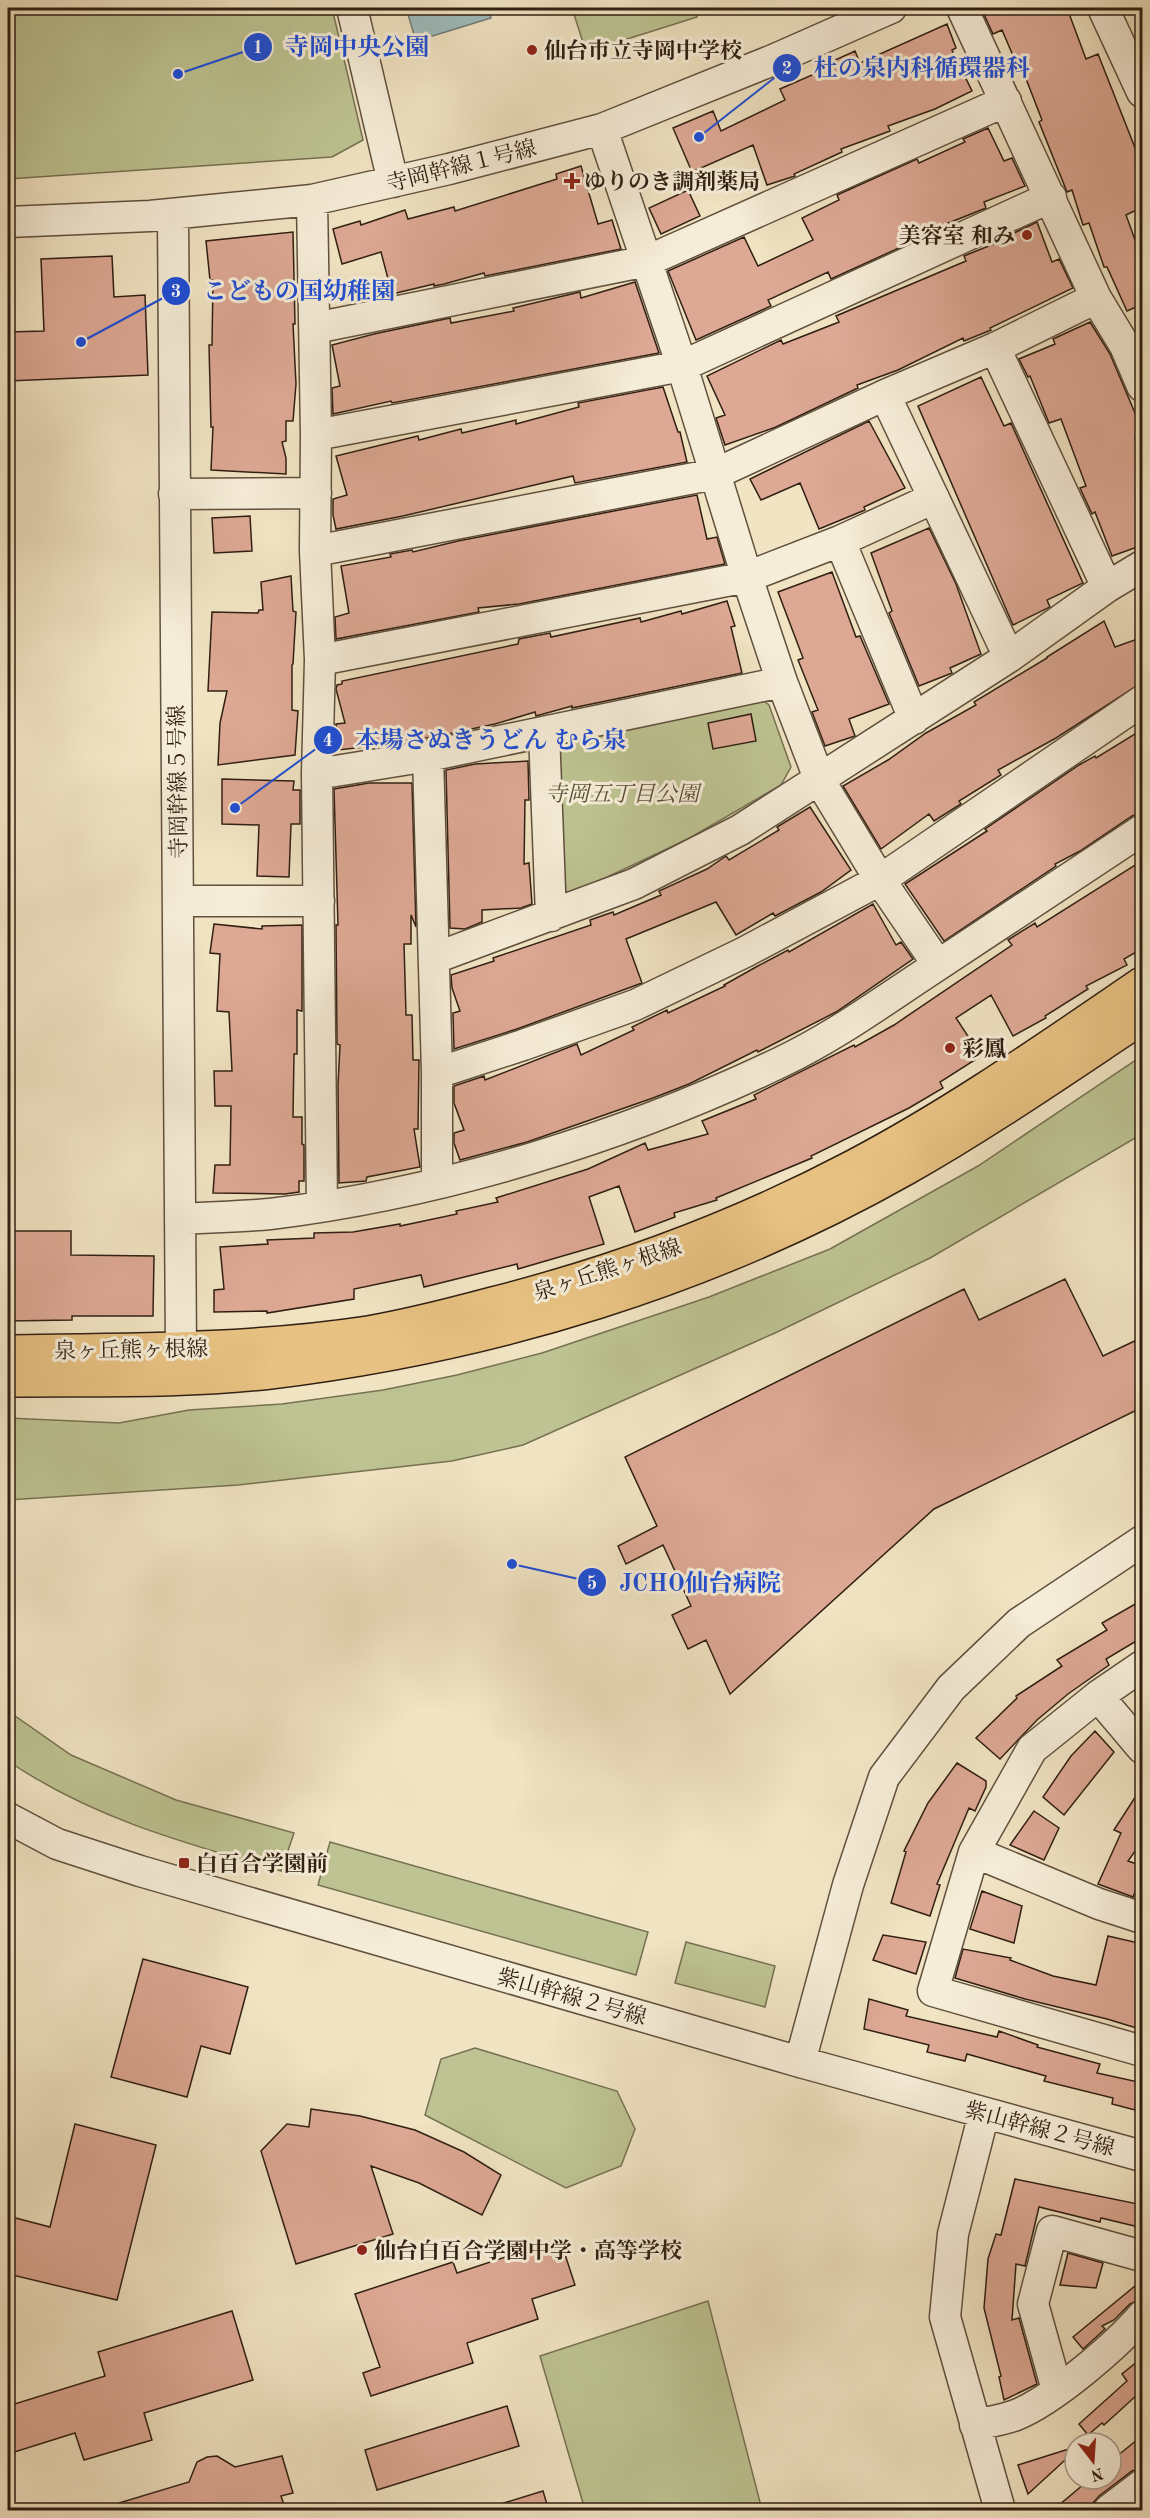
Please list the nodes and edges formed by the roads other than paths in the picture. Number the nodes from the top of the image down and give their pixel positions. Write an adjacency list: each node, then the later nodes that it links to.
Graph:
1 (352, 8): 8 (street)
2 (891, 8): 7 (street, 寺岡幹線１号線)
3 (962, 8): 6 (street)
4 (1103, 8): 5 (street)
5 (1143, 92)
6 (1006, 101): 9 (street); 13 (street)
7 (602, 129): 8 (street, 寺岡幹線１号線); 13 (street)
8 (393, 182): 10 (street, 寺岡幹線１号線)
9 (1051, 197): 14 (street); 18 (street)
10 (312, 200): 11 (street, 寺岡幹線１号線); 15 (street)
11 (173, 214): 12 (street, 寺岡幹線１号線); 24 (street, 寺岡幹線５号線)
12 (8, 222)
13 (647, 261): 15 (street); 18 (street)
14 (1096, 298): 16 (street); 17 (street)
15 (315, 328): 21 (street)
16 (1134, 341): 19 (street)
17 (994, 348): 20 (street); 30 (street)
18 (682, 366): 21 (street); 22 (street)
19 (1143, 386)
20 (885, 395): 22 (street); 25 (street)
21 (316, 435): 23 (street)
22 (715, 474): 27 (street); 29 (street)
23 (316, 493): 24 (street); 27 (street)
24 (174, 494): 42 (street, 寺岡幹線５号線)
25 (934, 498): 26 (street); 31 (street)
26 (840, 541): 29 (street); 35 (street)
27 (315, 550): 32 (street)
28 (1143, 566): 30 (street)
29 (747, 577): 32 (street); 33 (street)
30 (1107, 587): 31 (street)
31 (1009, 657): 35 (street)
32 (320, 660): 38 (street)
33 (782, 682): 36 (street); 39 (street)
34 (1143, 701): 41 (street)
35 (914, 719): 39 (street)
36 (544, 732): 37 (street); 44 (street)
37 (428, 756): 38 (street); 45 (street)
38 (317, 774): 43 (street)
39 (820, 780): 41 (street); 44 (street)
40 (1143, 830): 46 (street)
41 (880, 879): 46 (street); 49 (street)
42 (178, 901): 43 (street); 52 (street, 寺岡幹線５号線)
43 (319, 901): 51 (street)
44 (551, 916): 45 (street)
45 (435, 958): 49 (street)
46 (938, 966): 50 (street)
47 (1143, 984): 53 (main road, 泉ヶ丘熊ヶ根線)
48 (1143, 1017): 55 (main road, 泉ヶ丘熊ヶ根線)
49 (437, 1073): 50 (street)
50 (436, 1182): 51 (street)
51 (322, 1205): 52 (street)
52 (180, 1219): 53 (street, 寺岡幹線５号線)
53 (181, 1350): 54 (main road, 泉ヶ丘熊ヶ根線)
54 (8, 1352)
55 (8, 1380)
56 (1143, 1541): 64 (street)
57 (1143, 1666): 58 (street)
58 (1098, 1696): 59 (street); 61 (street)
59 (1143, 1748)
60 (8, 1818): 64 (street, 紫山幹線２号線)
61 (974, 1852): 62 (street); 63 (street)
62 (1143, 1918)
63 (1143, 2051)
64 (800, 2062): 65 (street, 紫山幹線２号線)
65 (984, 2113): 66 (street, 紫山幹線２号線); 70 (street)
66 (1143, 2156)
67 (1143, 2256): 69 (street)
68 (1143, 2316): 69 (street)
69 (1057, 2390): 70 (street)
70 (975, 2425): 72 (street)
71 (1143, 2485): 73 (street)
72 (1000, 2511)
73 (1109, 2511)

